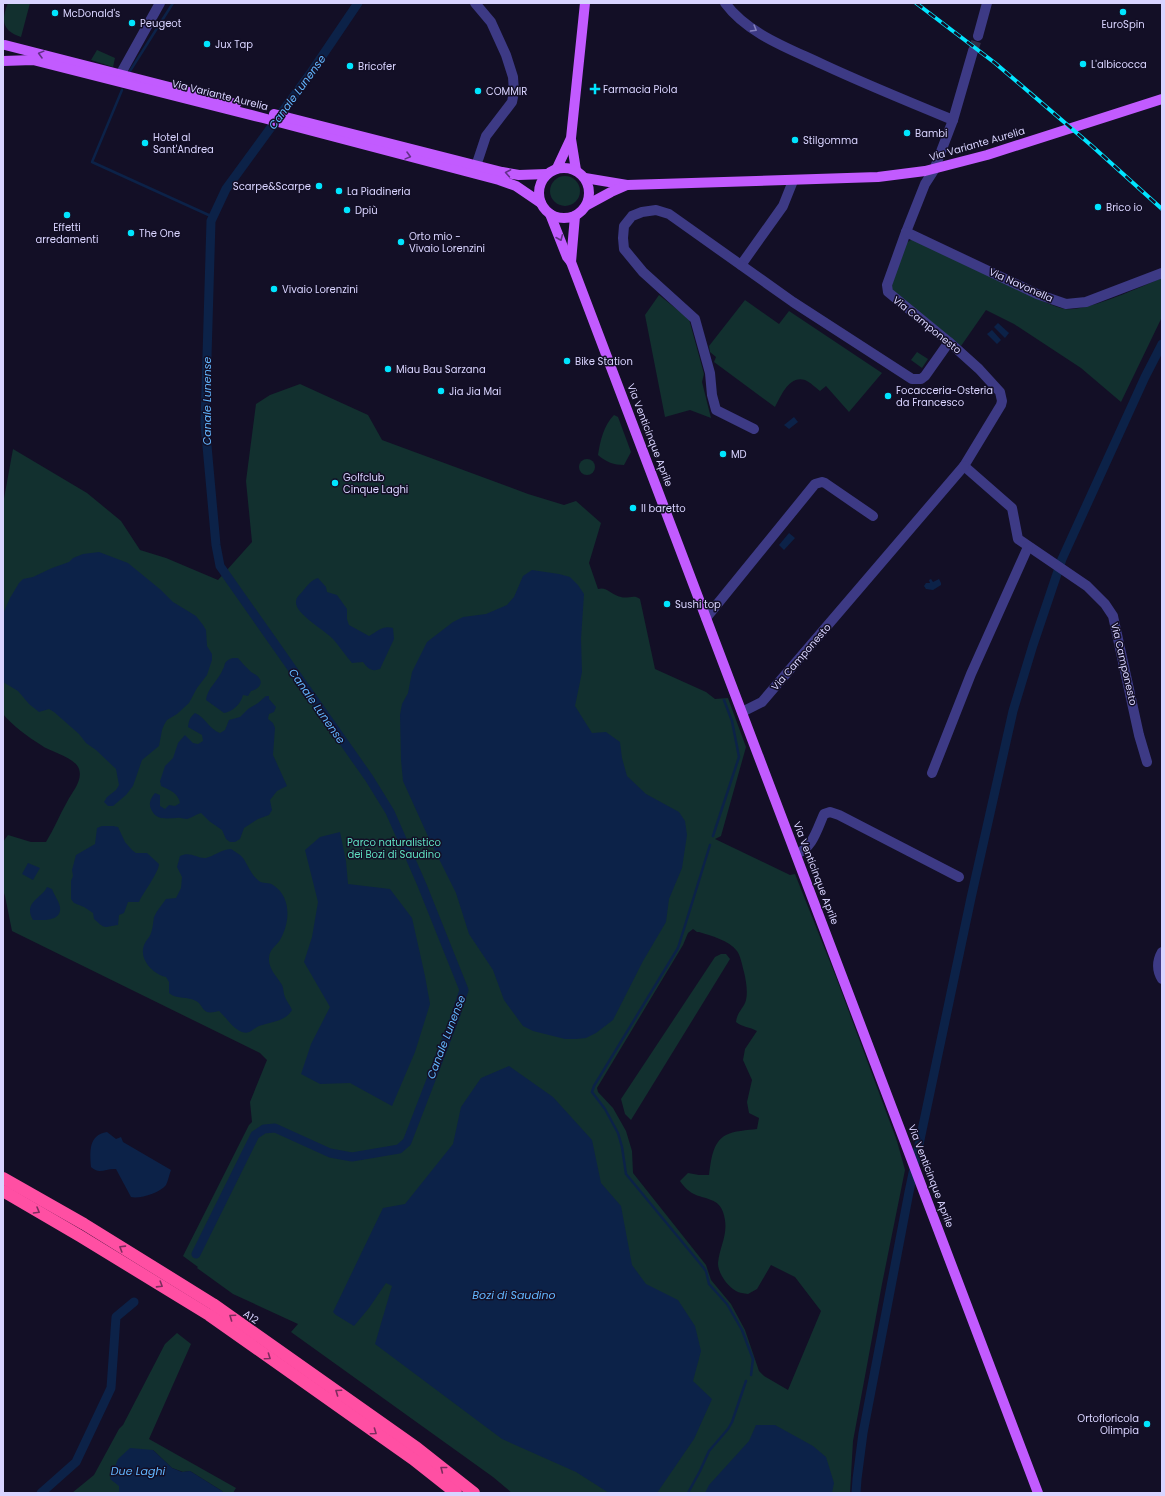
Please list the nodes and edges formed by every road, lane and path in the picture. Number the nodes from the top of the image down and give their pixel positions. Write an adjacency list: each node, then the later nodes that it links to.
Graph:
1 (160, 3): 10 (street)
2 (585, 3): 14 (main road)
3 (725, 3): 13 (street, one-way to 13)
4 (987, 3): 6 (street)
5 (477, 4): 15 (street)
6 (978, 36)
7 (4, 43): 9 (main road, Via Variante Aurelia); 10 (main road, Via Variante Aurelia, one-way to 7)
8 (973, 51): 13 (street, Via Camponesto)
9 (3, 59): 12 (main road, Via Variante Aurelia)
10 (120, 75): 12 (main road, Via Variante Aurelia)
11 (1162, 99): 18 (main road, Via Variante Aurelia)
12 (266, 115): 15 (main road, Via Variante Aurelia); 23 (main road, Via Variante Aurelia, one-way to 23)
13 (953, 120): 18 (street, Via Camponesto)
14 (571, 138): 16 (main road); 17 (main road)
15 (476, 166): 19 (main road, Via Variante Aurelia, one-way to 15)
16 (558, 168): 17 (main road); 19 (main road)
17 (576, 170): 20 (main road)
18 (934, 170): 21 (main road, Via Variante Aurelia); 27 (street, Via Camponesto)
19 (547, 174): 23 (main road)
20 (585, 178): 22 (main road, Via Variante Aurelia); 24 (main road)
21 (792, 180): 22 (main road, Via Variante Aurelia); 29 (street)
22 (627, 185): 24 (main road, Via Variante Aurelia)
23 (541, 203): 25 (main road)
24 (587, 205): 26 (main road)
25 (550, 214): 26 (main road); 28 (main road, Via Venticinque Aprile, one-way to 28)
26 (575, 216): 28 (main road, Via Venticinque Aprile)
27 (906, 232): 30 (street, Via Navonella); 31 (street, Via Camponesto)
28 (571, 262): 36 (main road, Via Venticinque Aprile)
29 (741, 265): 31 (street); 32 (street)
30 (1162, 273)
31 (949, 342): 33 (street, Via Camponesto)
32 (754, 429)
33 (964, 466): 35 (street, Via Camponesto); 37 (street, Via Camponesto)
34 (873, 516): 36 (street)
35 (1028, 547): 38 (street, Via Camponesto); 39 (street)
36 (706, 618): 37 (main road, Via Venticinque Aprile)
37 (742, 712): 40 (main road, Via Venticinque Aprile)
38 (1147, 762)
39 (932, 774)
40 (796, 854): 41 (street); 48 (main road, Via Venticinque Aprile)
41 (959, 877)
42 (1162, 952): 43 (street)
43 (1162, 979)
44 (3, 1178): 47 (highway, A12 / A12, one-way to 44)
45 (3, 1191): 46 (highway, one-way to 46)
46 (456, 1493)
47 (474, 1493)
48 (1038, 1493)

